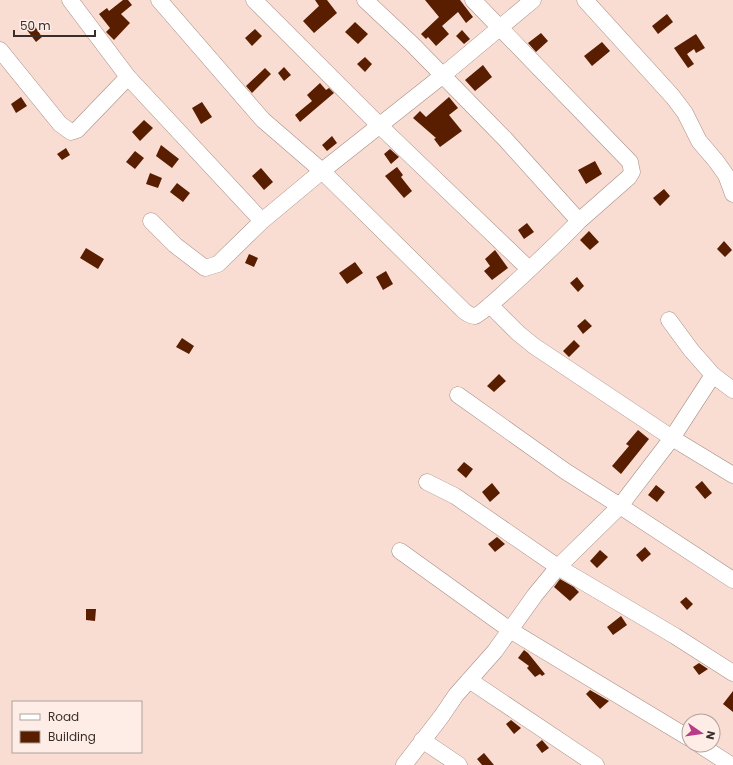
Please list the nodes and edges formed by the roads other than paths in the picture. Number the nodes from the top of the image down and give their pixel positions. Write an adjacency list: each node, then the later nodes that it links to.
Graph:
1 (70, 0): 11 (street)
2 (159, 0): 13 (street)
3 (254, 0): 12 (street)
4 (365, 0): 10 (street)
5 (473, 0): 8 (street)
6 (533, 0): 8 (street)
7 (585, 0): 14 (street)
8 (500, 27): 10 (street); 17 (street)
9 (0, 50): 11 (street)
10 (442, 76): 12 (street); 17 (street)
11 (128, 77): 16 (street)
12 (380, 126): 13 (street); 18 (street)
13 (322, 171): 16 (street); 19 (street)
14 (733, 194)
15 (151, 221): 16 (street)
16 (262, 221)
17 (579, 221): 18 (street)
18 (529, 269): 19 (street)
19 (490, 305): 24 (street)
20 (669, 320): 21 (street)
21 (713, 375): 22 (street); 24 (street)
22 (733, 390)
23 (458, 395): 27 (street)
24 (672, 438): 25 (street); 27 (street)
25 (733, 475)
26 (427, 482): 29 (street)
27 (620, 506): 29 (street); 30 (street)
28 (400, 551): 31 (street)
29 (558, 567): 31 (street); 32 (street)
30 (733, 580)
31 (510, 630): 33 (street); 34 (street)
32 (733, 673)
33 (469, 680): 35 (street); 39 (street)
34 (681, 733)
35 (422, 740): 37 (street); 38 (street)
36 (712, 753): 40 (street)
37 (404, 765)
38 (459, 765)
39 (596, 765)
40 (731, 765)

